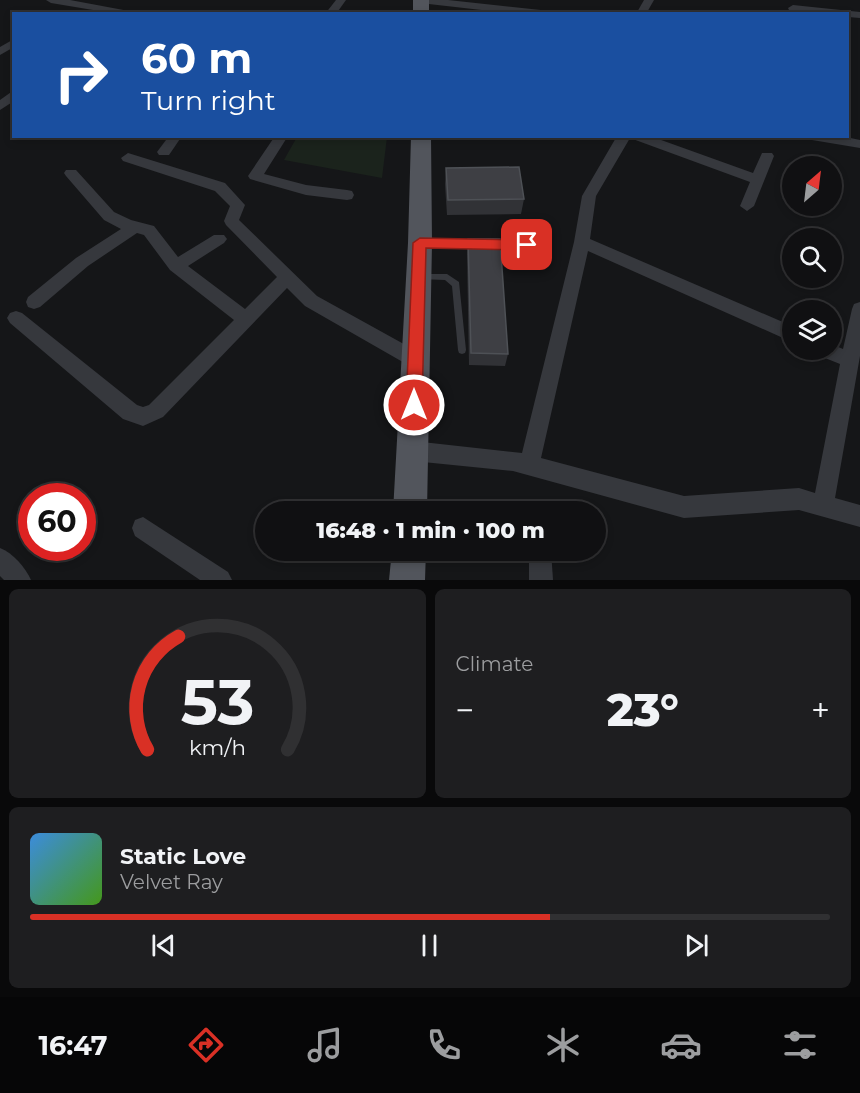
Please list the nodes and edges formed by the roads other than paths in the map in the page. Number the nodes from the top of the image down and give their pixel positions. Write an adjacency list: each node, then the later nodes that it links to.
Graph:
1 (51, 0): 5 (street)
2 (341, 0): 11 (street)
3 (421, 0): 8 (street)
4 (491, 0): 6 (street)
5 (68, 1): 9 (street); 10 (street)
6 (482, 7): 8 (street); 12 (street)
7 (793, 8): 13 (street)
8 (463, 9)
9 (111, 11)
10 (54, 12)
11 (332, 12)
12 (527, 12)
13 (828, 12)
14 (12, 96): 15 (street)
15 (0, 106)
16 (174, 138): 23 (street)
17 (281, 138): 28 (street)
18 (421, 138): 33 (main road)
19 (623, 138): 32 (street)
20 (641, 138): 27 (street)
21 (824, 138): 22 (street)
22 (860, 144)
23 (164, 152)
24 (767, 156): 27 (street)
25 (128, 158): 37 (street)
26 (71, 172): 30 (street)
27 (758, 179): 29 (street)
28 (347, 195)
29 (747, 206)
30 (135, 227): 35 (street); 38 (street)
31 (219, 238): 35 (street)
32 (582, 242): 42 (street); 48 (street)
33 (420, 243): 34 (lane); 36 (main road)
34 (548, 245)
35 (176, 266): 41 (street)
36 (418, 277): 43 (lane); 45 (main road)
37 (286, 278): 41 (street); 45 (street)
38 (34, 302)
39 (860, 309): 46 (street)
40 (16, 318): 41 (street)
41 (246, 319)
42 (782, 330)
43 (462, 350)
44 (842, 357): 46 (street)
45 (414, 359): 47 (main road)
46 (850, 360): 50 (street)
47 (413, 451): 48 (street); 49 (main road)
48 (529, 465): 50 (street)
49 (411, 501)
50 (822, 504): 51 (street)
51 (860, 516)
52 (143, 528): 57 (street)
53 (0, 560): 56 (street)
54 (408, 561): 58 (main road)
55 (540, 561): 59 (street)
56 (19, 580)
57 (220, 580)
58 (407, 580)
59 (541, 580)

